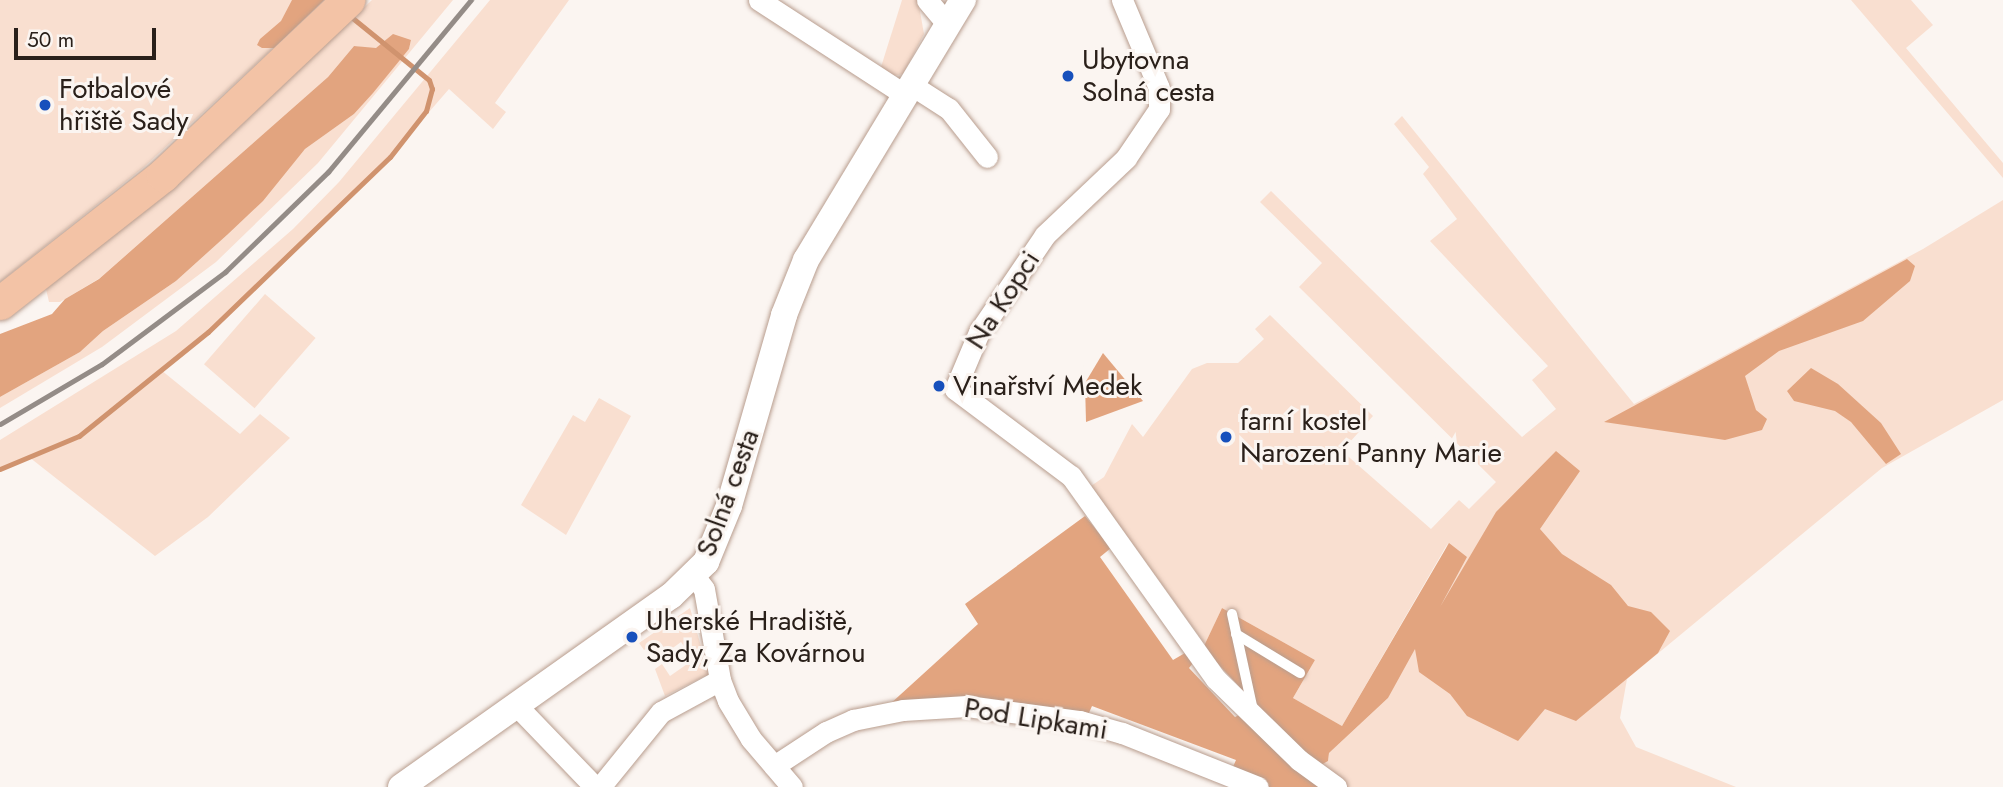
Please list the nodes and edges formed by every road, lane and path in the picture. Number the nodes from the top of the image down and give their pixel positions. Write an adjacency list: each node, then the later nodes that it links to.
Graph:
1 (758, 0): 7 (street)
2 (928, 0): 6 (street)
3 (963, 0): 6 (street, Solná cesta)
4 (1122, 0): 16 (street, Na Kopci)
5 (343, 4): 9 (main road)
6 (946, 23): 7 (street, Solná cesta)
7 (907, 89): 8 (street); 10 (street, Solná cesta)
8 (987, 157)
9 (0, 303)
10 (694, 576): 14 (street); 15 (street, Solná cesta)
11 (1232, 614): 12 (lane)
12 (1236, 635): 13 (lane); 16 (lane)
13 (1300, 673)
14 (720, 680): 17 (street); 20 (street)
15 (517, 706): 18 (street, Solná cesta); 19 (street)
16 (1256, 721): 23 (street, Na Kopci)
17 (774, 766): 21 (street); 22 (street, Pod Lipkami)
18 (401, 787)
19 (595, 787)
20 (600, 787)
21 (792, 787)
22 (1258, 787)
23 (1336, 787)

